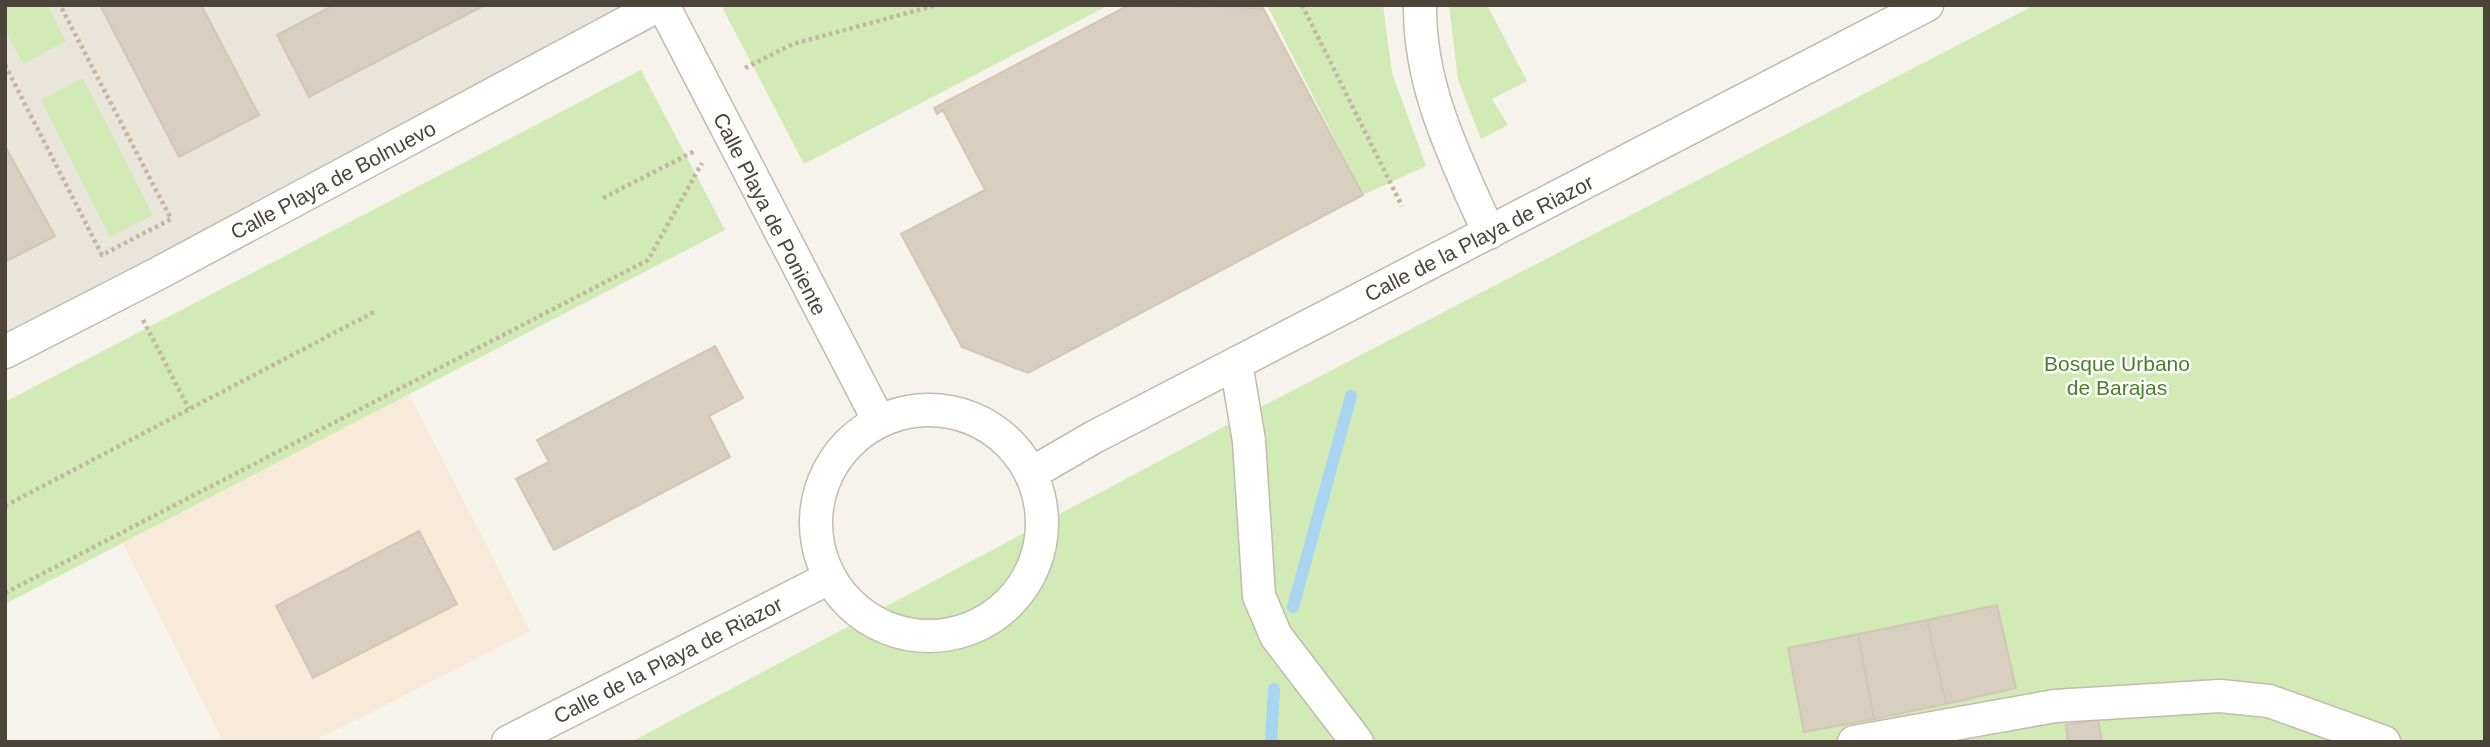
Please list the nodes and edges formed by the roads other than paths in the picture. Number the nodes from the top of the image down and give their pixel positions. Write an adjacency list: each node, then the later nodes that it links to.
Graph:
1 (661, 5): 5 (street, Calle Playa de Bolnuevo); 7 (street, Calle Playa de Poniente)
2 (1420, 5): 4 (street)
3 (1927, 5): 4 (street, Calle de la Playa de Riazor)
4 (1489, 233): 6 (street, Calle de la Playa de Riazor)
5 (5, 352)
6 (1236, 363): 8 (street, Calle de la Playa de Riazor); 11 (street)
7 (879, 421): 8 (street); 9 (street)
8 (1032, 472): 9 (street)
9 (829, 578): 10 (street, Calle de la Playa de Riazor)
10 (508, 742)
11 (1357, 742)
12 (1854, 742): 13 (street)
13 (2384, 742)

